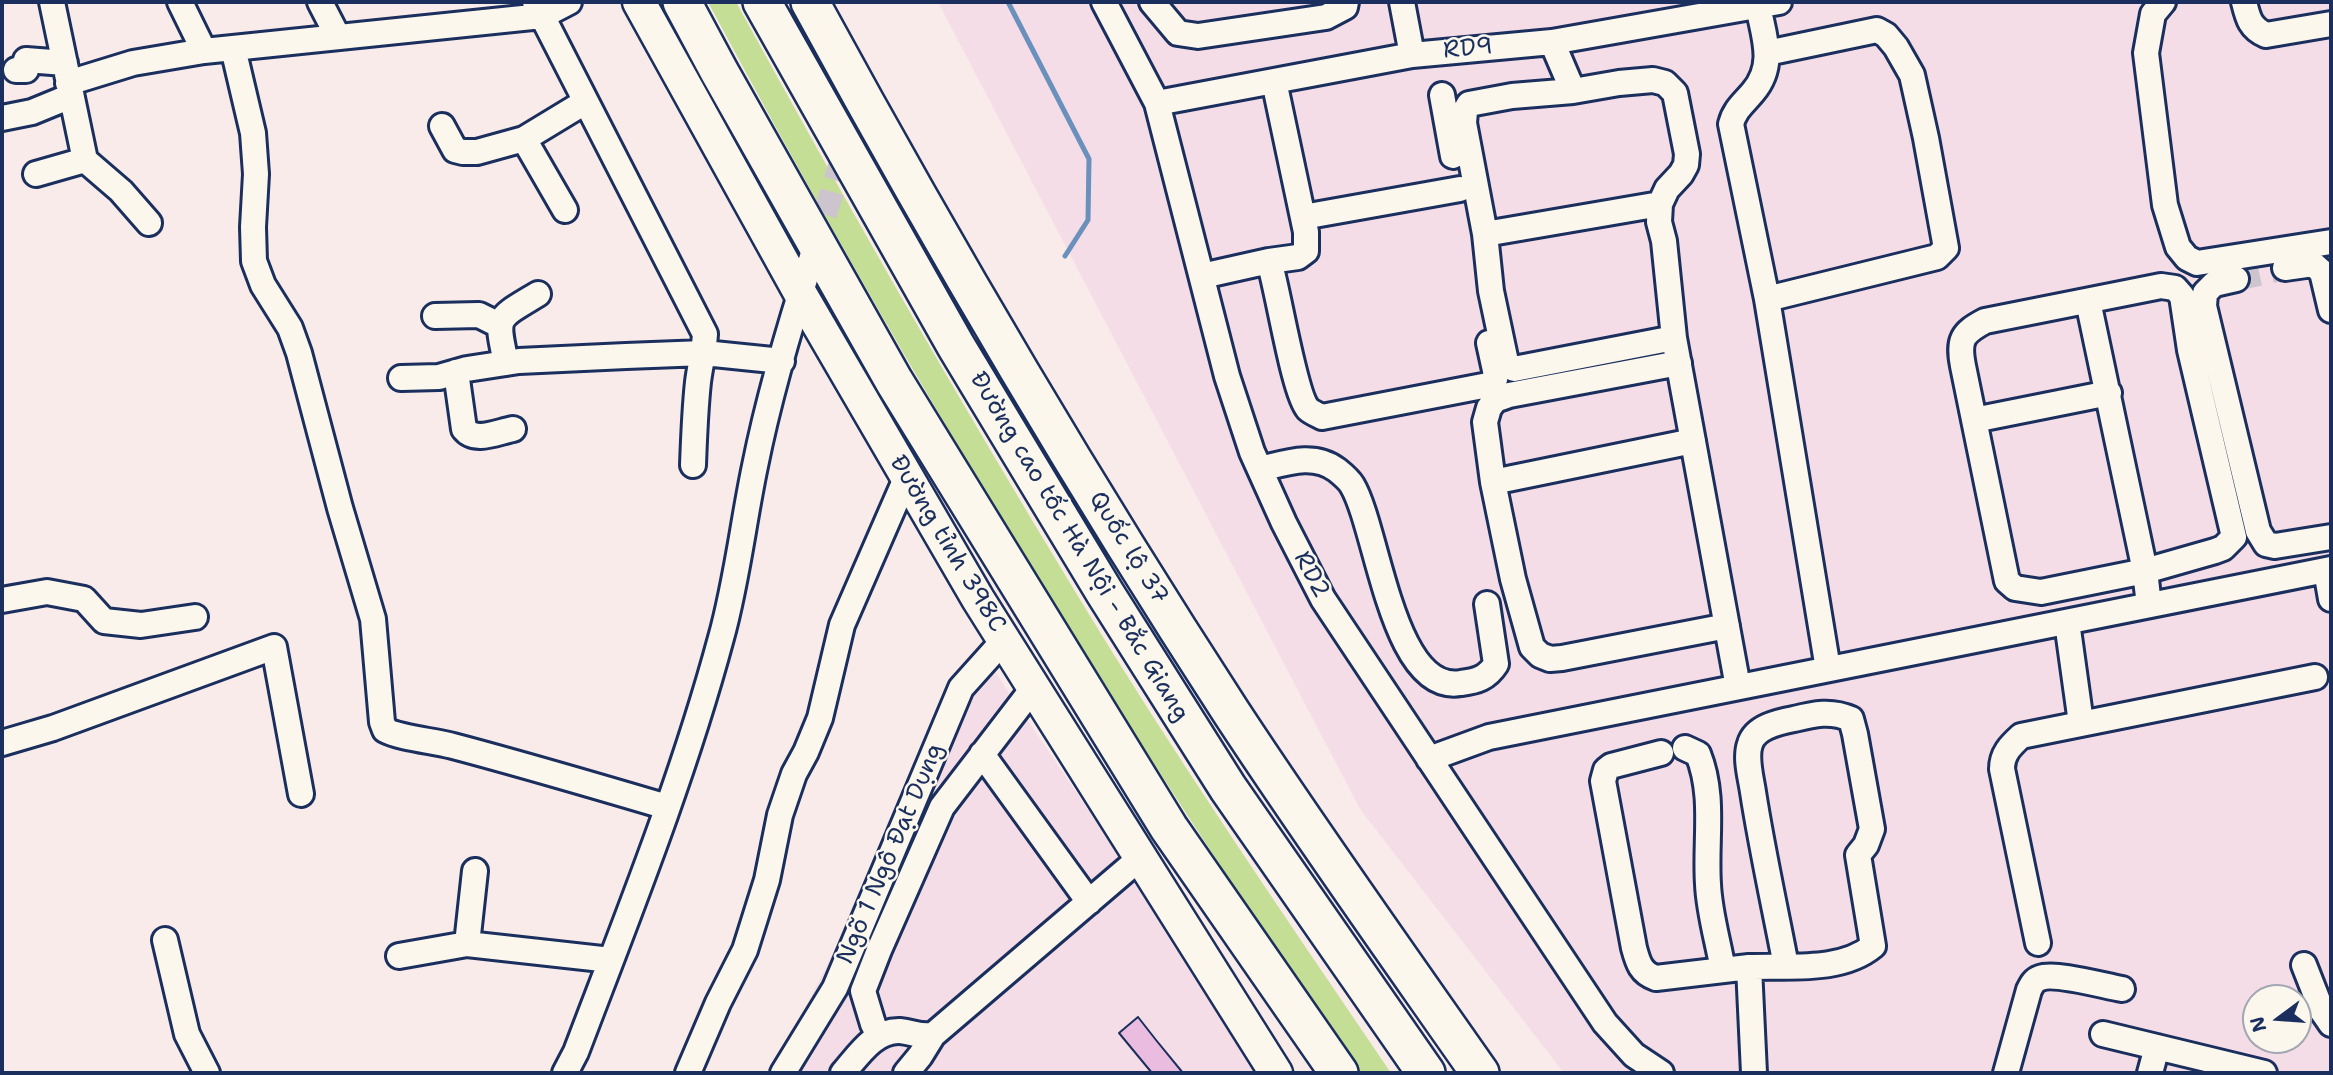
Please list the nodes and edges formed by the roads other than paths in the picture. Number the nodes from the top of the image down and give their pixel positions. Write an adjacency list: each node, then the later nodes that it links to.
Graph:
1 (52, 2): 25 (street)
2 (180, 2): 21 (street)
3 (569, 2): 16 (street)
4 (639, 2): 48 (main road, Đường tỉnh 398C)
5 (682, 2): 91 (highway)
6 (762, 2): 120 (highway, Đường cao tốc Hà Nội - Bắc Giang)
7 (810, 2): 121 (highway, Quốc lộ 37)
8 (1104, 2): 30 (street, RD2)
9 (1152, 2): 10 (street)
10 (1346, 2)
11 (1402, 2): 23 (street)
12 (2163, 2): 42 (street)
13 (2244, 2): 17 (street)
14 (325, 3): 18 (street)
15 (1769, 4): 19 (street, RD9); 22 (street)
16 (538, 9): 18 (street); 29 (street)
17 (2331, 24)
18 (338, 37): 20 (street)
19 (1552, 42): 23 (street, RD9); 27 (street)
20 (233, 48): 21 (street); 90 (street)
21 (204, 51): 25 (street)
22 (1767, 53): 50 (street); 50 (street)
23 (1412, 55): 26 (street, RD9)
24 (16, 70): 25 (street)
25 (68, 81): 31 (street); 34 (street)
26 (1274, 81): 30 (street, RD9); 39 (street)
27 (1573, 91): 37 (street); 41 (street)
28 (1442, 94): 36 (street)
29 (585, 102): 33 (street); 56 (street)
30 (1157, 103): 46 (street, RD2)
31 (2, 118)
32 (442, 126): 33 (street)
33 (524, 139): 38 (street)
34 (85, 160): 35 (street); 40 (street)
35 (36, 174)
36 (1460, 189): 39 (street); 44 (street)
37 (1660, 204): 41 (street); 55 (street)
38 (565, 209)
39 (1303, 217): 44 (street)
40 (149, 223)
41 (1485, 234): 55 (street)
42 (2331, 242)
43 (812, 257): 48 (street)
44 (1269, 261): 46 (street)
45 (2285, 268): 52 (street)
46 (1202, 276): 67 (street, RD2)
47 (2236, 279): 70 (street)
48 (800, 293): 57 (street); 68 (main road, Đường tỉnh 398C)
49 (538, 295): 54 (street)
50 (1767, 299): 81 (street)
51 (2088, 302): 62 (street); 63 (street); 71 (street)
52 (2331, 310)
53 (435, 316): 54 (street)
54 (499, 325): 58 (street)
55 (1674, 338): 59 (street)
56 (704, 353): 57 (street); 58 (street); 66 (street)
57 (782, 361): 90 (street)
58 (506, 363): 60 (street)
59 (1679, 363): 65 (street); 69 (street)
60 (456, 372): 61 (street); 64 (street)
61 (401, 378)
62 (2109, 393): 63 (street); 71 (street)
63 (1974, 420): 71 (street)
64 (513, 429)
65 (1693, 442): 69 (street); 79 (street)
66 (693, 465)
67 (1260, 469): 75 (street); 88 (street, RD2)
68 (907, 476): 80 (main road, Đường tỉnh 398C); 113 (street)
69 (1493, 482): 79 (street)
70 (2331, 537)
71 (2145, 570): 76 (street)
72 (2328, 570): 73 (street); 76 (street)
73 (2331, 599)
74 (2, 600): 77 (street)
75 (1487, 604)
76 (2149, 606): 78 (street)
77 (195, 617)
78 (2067, 622): 81 (street); 85 (street)
79 (1727, 626): 84 (street)
80 (1004, 640): 83 (main road, Đường tỉnh 398C); 114 (street, Ngõ 1 Ngô Đạt Dụng)
81 (1828, 669): 84 (street)
82 (2315, 677): 85 (street)
83 (1034, 687): 87 (street); 92 (main road, Đường tỉnh 398C)
84 (1738, 687): 88 (street)
85 (2081, 723): 96 (street)
86 (2, 743): 89 (street)
87 (982, 754): 94 (street); 108 (street)
88 (1429, 759): 122 (street, RD2)
89 (301, 794)
90 (667, 807): 99 (street)
91 (1169, 828): 118 (highway); 119 (highway)
92 (1140, 858): 94 (street); 117 (main road, Đường tỉnh 398C)
93 (475, 871): 97 (street)
94 (1089, 902): 107 (street)
95 (165, 940): 111 (street)
96 (2038, 943)
97 (467, 944): 98 (street); 99 (street)
98 (399, 956)
99 (611, 960): 112 (street)
100 (1786, 965): 100 (street); 102 (street)
101 (2304, 965): 105 (street)
102 (1749, 967): 103 (street); 123 (street)
103 (1723, 970): 103 (street)
104 (2122, 989): 124 (street)
105 (2331, 1024)
106 (2103, 1034): 109 (street)
107 (933, 1035): 108 (street); 116 (street)
108 (879, 1037): 115 (street)
109 (2157, 1047): 110 (street); 125 (street)
110 (2219, 1068): 126 (street)
111 (207, 1073)
112 (565, 1073)
113 (688, 1073)
114 (783, 1073)
115 (844, 1073)
116 (906, 1073)
117 (1276, 1073)
118 (1318, 1073)
119 (1339, 1073)
120 (1426, 1073)
121 (1480, 1073)
122 (1661, 1073)
123 (1754, 1073)
124 (2006, 1073)
125 (2150, 1073)
126 (2264, 1073)

